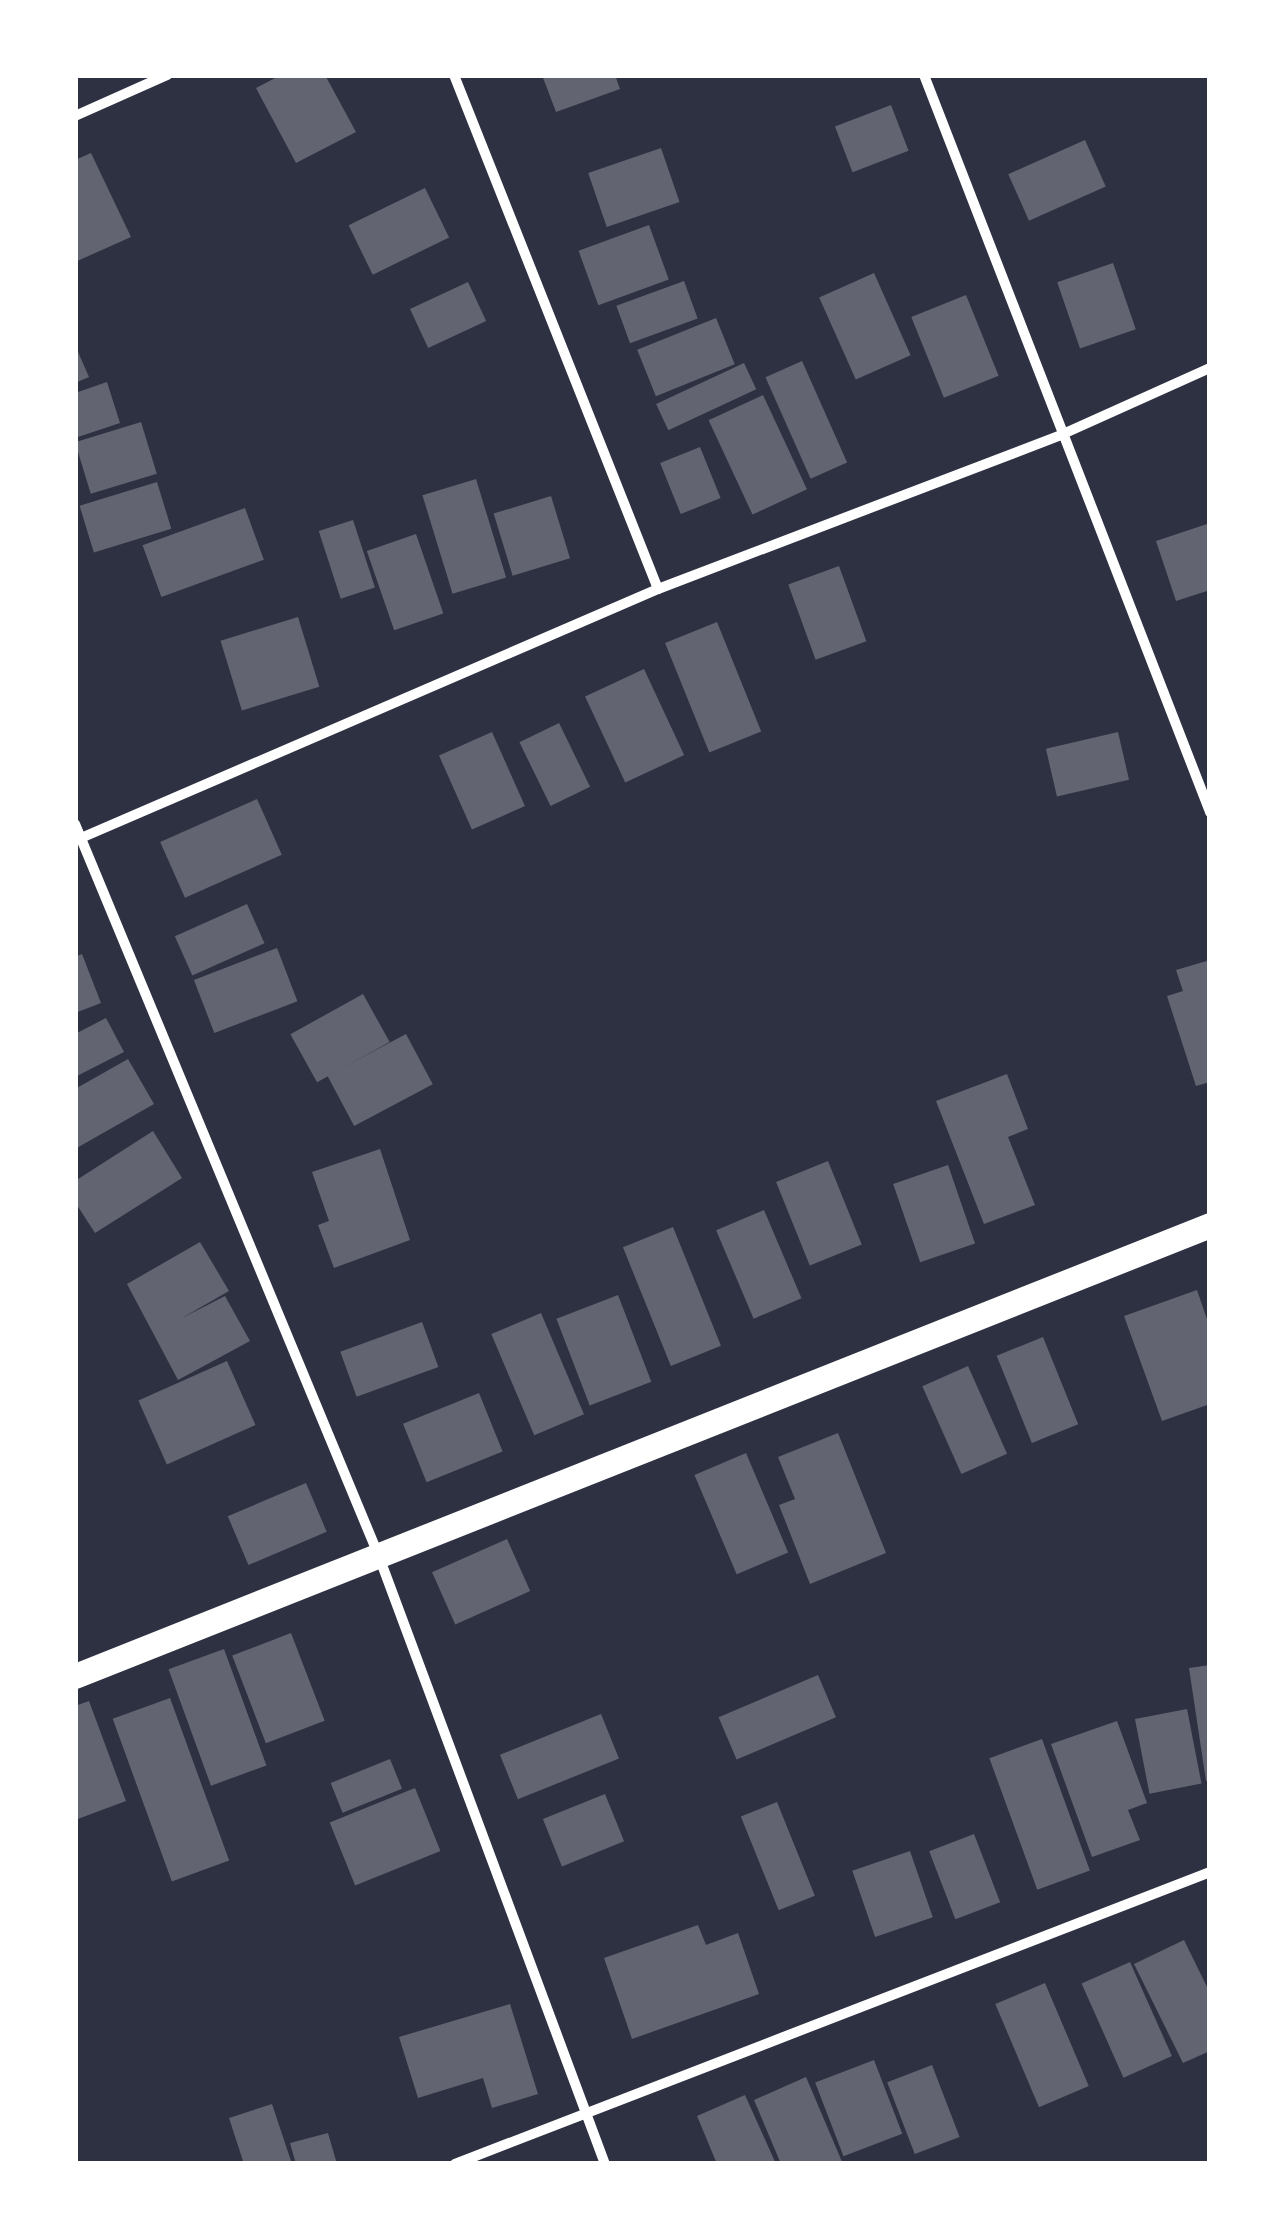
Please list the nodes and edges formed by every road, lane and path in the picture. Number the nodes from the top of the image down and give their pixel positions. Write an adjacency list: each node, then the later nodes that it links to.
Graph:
1 (168, 75): 4 (street)
2 (454, 75): 7 (street)
3 (924, 75): 6 (street)
4 (75, 116)
5 (1210, 368): 6 (street)
6 (1063, 434): 7 (street); 8 (street)
7 (658, 588): 10 (street)
8 (1210, 812)
9 (75, 824): 10 (street)
10 (81, 838): 12 (street)
11 (1210, 1225): 12 (main road)
12 (378, 1554): 13 (main road); 15 (street)
13 (75, 1676)
14 (1210, 1872): 15 (street)
15 (587, 2114): 16 (street); 17 (street)
16 (455, 2164)
17 (605, 2164)

